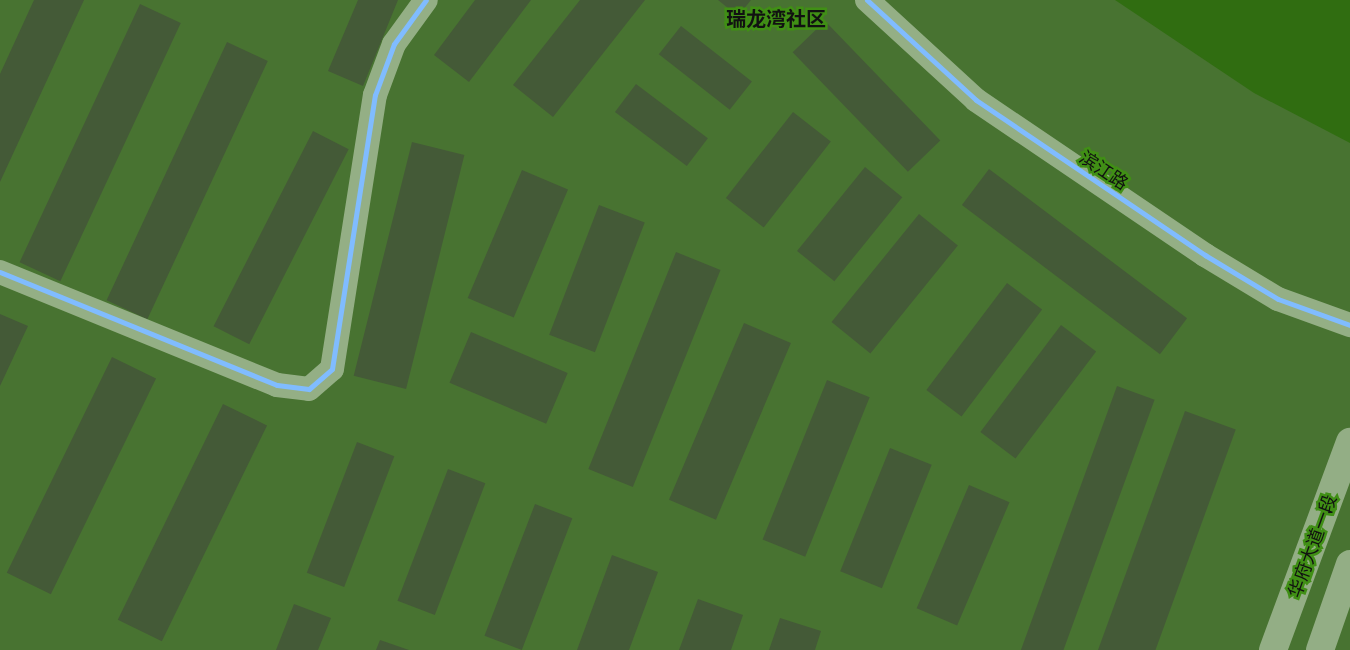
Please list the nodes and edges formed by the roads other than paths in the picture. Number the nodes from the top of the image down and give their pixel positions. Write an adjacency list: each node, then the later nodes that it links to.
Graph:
1 (426, 0): 3 (street)
2 (867, 0): 4 (street, 滨江路)
3 (0, 272)
4 (1350, 325)
5 (1350, 442): 8 (main road, 华府大道一段)
6 (1350, 564): 7 (main road)
7 (1343, 603): 9 (main road)
8 (1273, 650)
9 (1320, 650)

